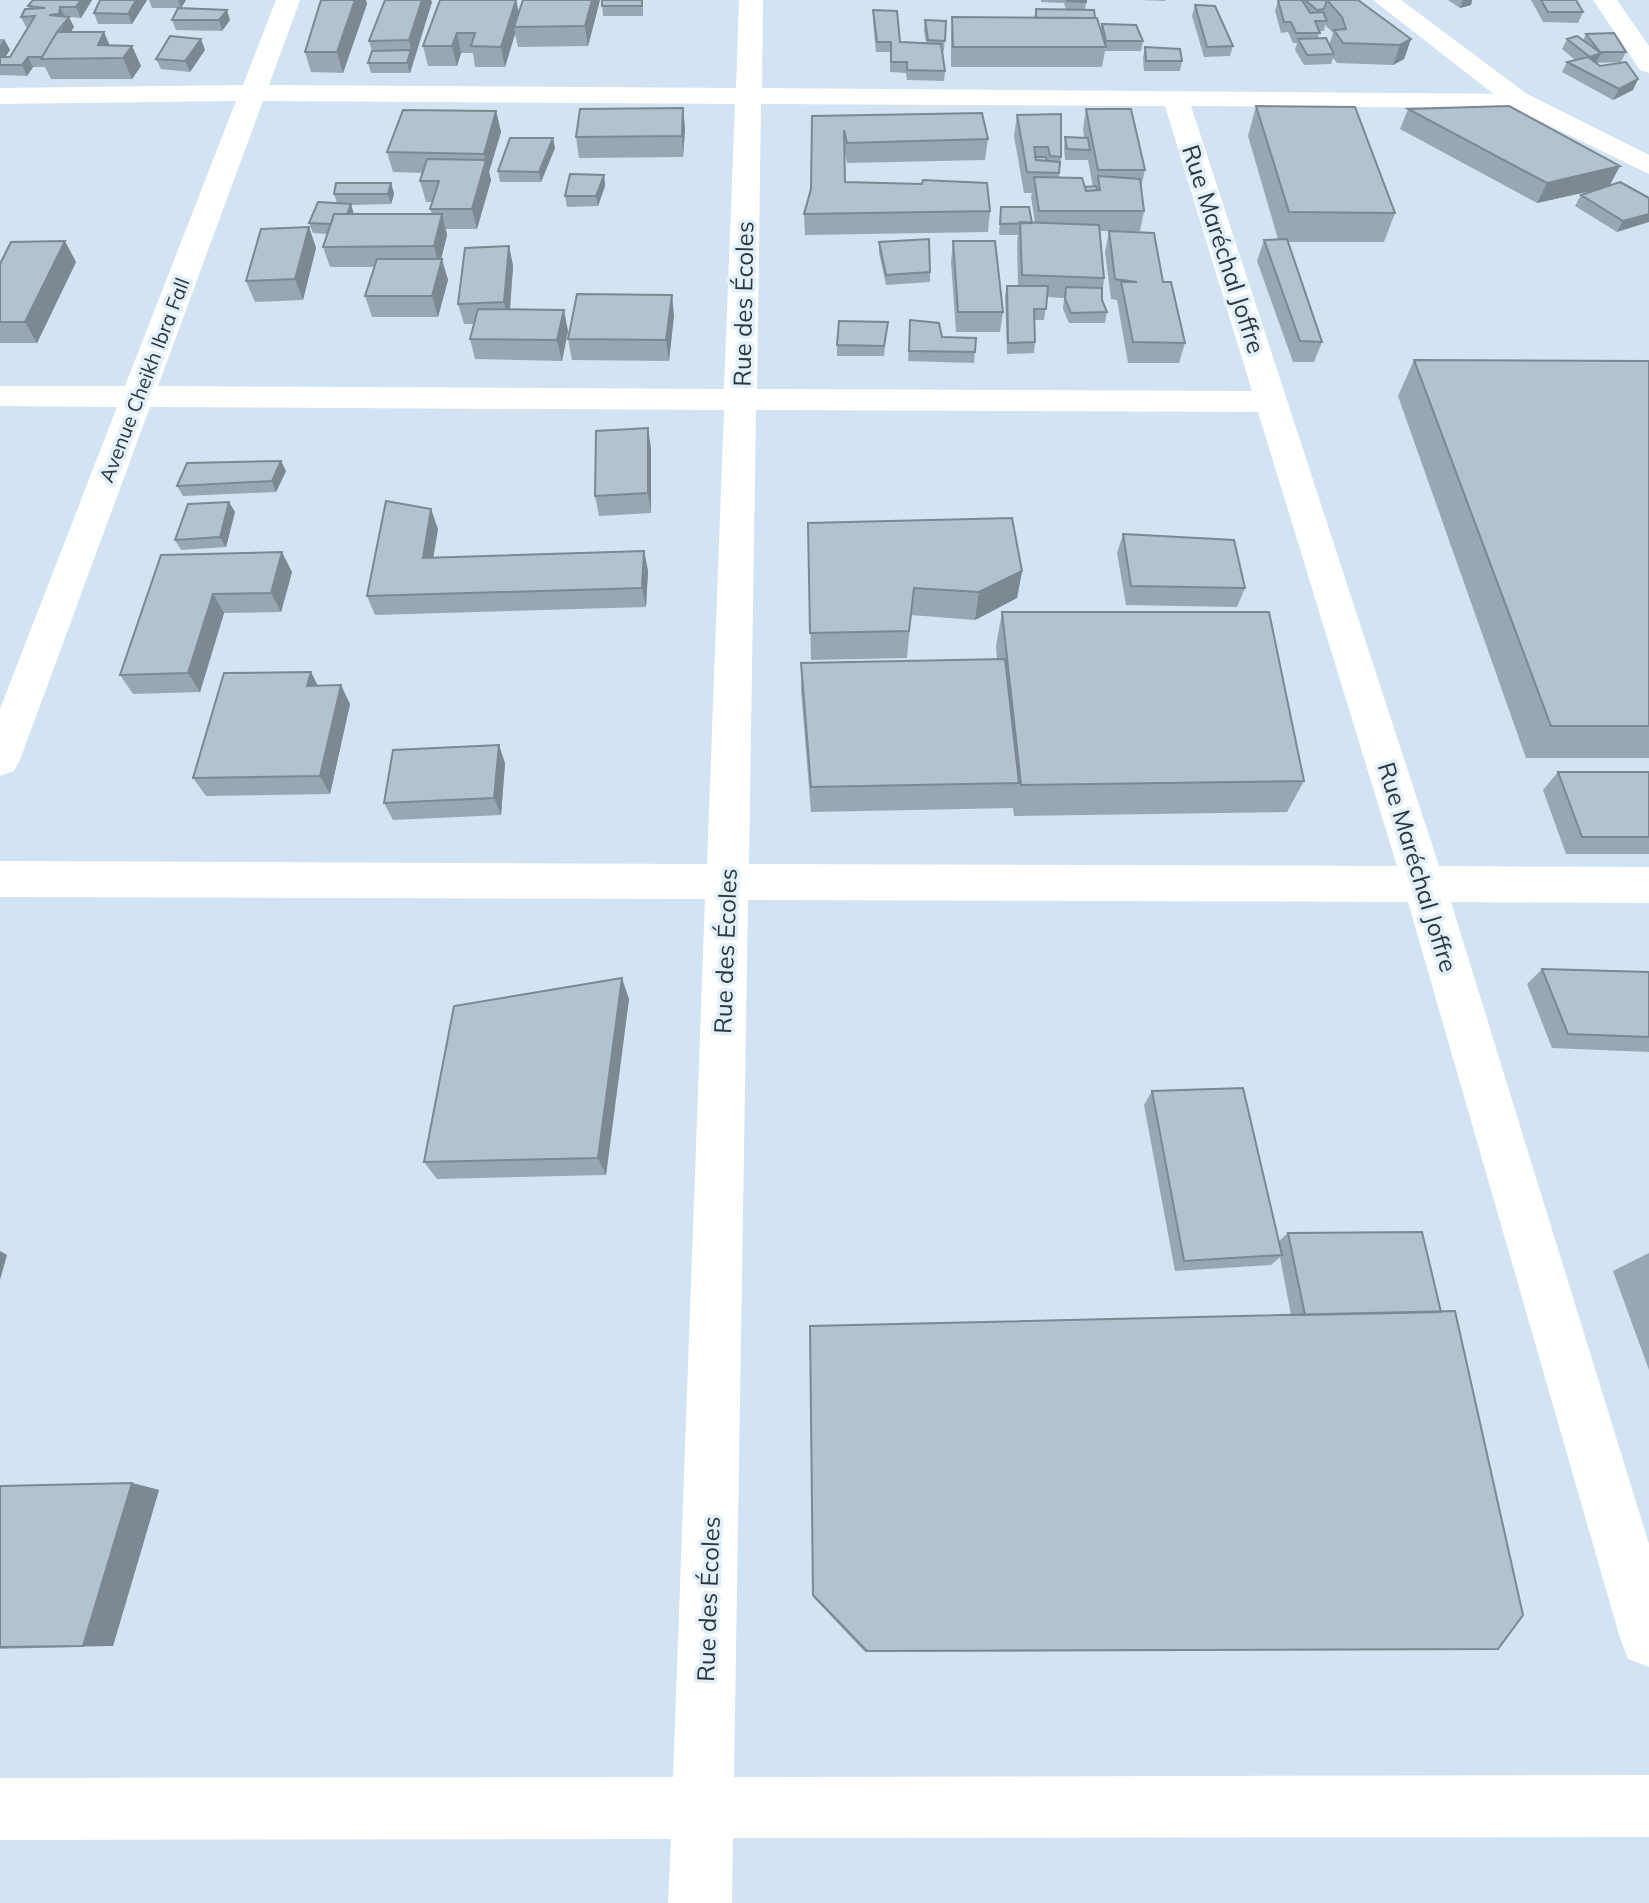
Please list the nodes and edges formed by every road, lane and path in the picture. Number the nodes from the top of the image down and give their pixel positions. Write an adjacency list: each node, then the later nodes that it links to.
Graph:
1 (288, 0): 6 (street, Avenue Cheikh Ibra Fall)
2 (751, 0): 8 (street, Rue des Écoles)
3 (1385, 0): 10 (street)
4 (1605, 0): 5 (street)
5 (1649, 65)
6 (254, 93): 7 (street); 8 (street); 13 (street, Avenue Cheikh Ibra Fall)
7 (0, 96)
8 (748, 96): 9 (street); 14 (street, Rue des Écoles)
9 (1176, 100): 10 (street); 15 (street, Rue Maréchal Joffre)
10 (1518, 100): 11 (street)
11 (1649, 166)
12 (0, 396): 13 (street)
13 (138, 397): 14 (street); 16 (street, Avenue Cheikh Ibra Fall)
14 (741, 399): 15 (street); 18 (street, Rue des Écoles)
15 (1273, 402): 19 (street, Rue Maréchal Joffre)
16 (0, 760)
17 (0, 879): 18 (street)
18 (727, 881): 19 (street); 23 (street, Rue des Écoles)
19 (1424, 885): 20 (street); 21 (street, Rue Maréchal Joffre)
20 (1649, 885)
21 (1649, 1638)
22 (1649, 1806): 23 (street)
23 (702, 1807): 24 (street); 25 (street, Rue des Écoles)
24 (0, 1809)
25 (700, 1903)

